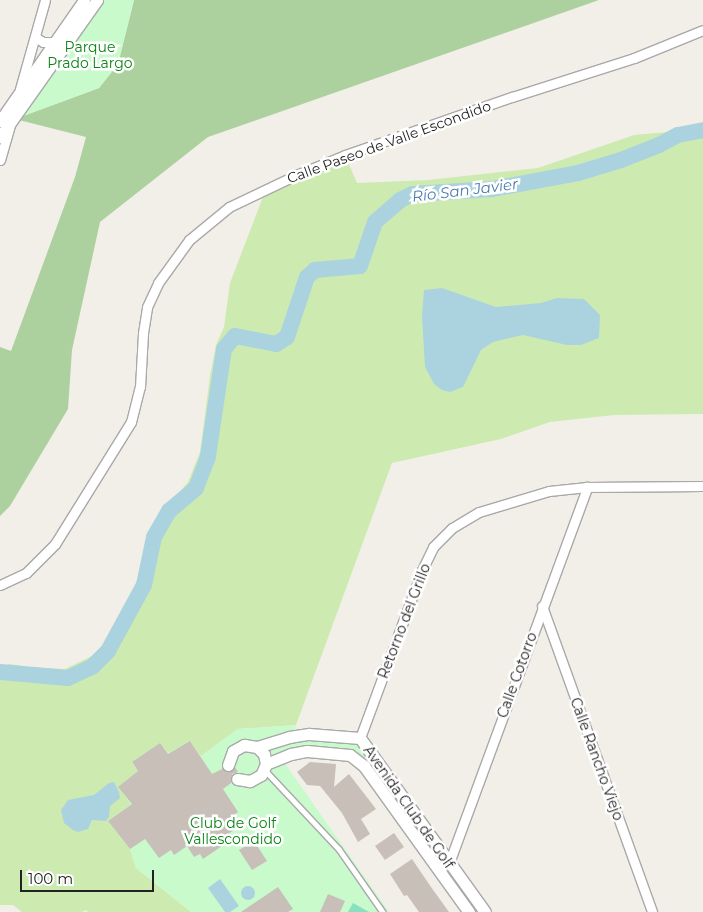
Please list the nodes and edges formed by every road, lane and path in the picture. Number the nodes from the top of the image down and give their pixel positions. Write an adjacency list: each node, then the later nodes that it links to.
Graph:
1 (45, 0): 5 (street)
2 (84, 0): 6 (street)
3 (97, 0): 8 (street)
4 (703, 30): 13 (street, Calle Paseo de Valle Escondido)
5 (35, 37): 6 (street); 7 (street)
6 (54, 42): 7 (street)
7 (18, 98): 8 (street)
8 (6, 120): 9 (street); 10 (street)
9 (0, 137)
10 (0, 160)
11 (703, 486): 12 (street, Retorno del Grillo)
12 (587, 487): 14 (street, Calle Cotorro); 16 (street, Retorno del Grillo)
13 (0, 584)
14 (542, 606): 23 (street, Calle Cotorro); 27 (street, Calle Rancho Viejo)
15 (343, 735): 16 (street, Avenida Club de Golf); 17 (street, Avenida Club de Golf); 18 (street)
16 (363, 742): 19 (street); 23 (street, Avenida Club de Golf)
17 (257, 747): 20 (street, Avenida Club de Golf); 21 (street)
18 (342, 753): 19 (street, Avenida Club de Golf); 21 (street, Avenida Club de Golf)
19 (356, 760): 25 (street, Avenida Club de Golf)
20 (228, 765)
21 (265, 767): 22 (street, Avenida Club de Golf); 24 (lane)
22 (237, 779)
23 (449, 863): 26 (street, Avenida Club de Golf)
24 (383, 912)
25 (469, 912)
26 (485, 912)
27 (652, 912)

